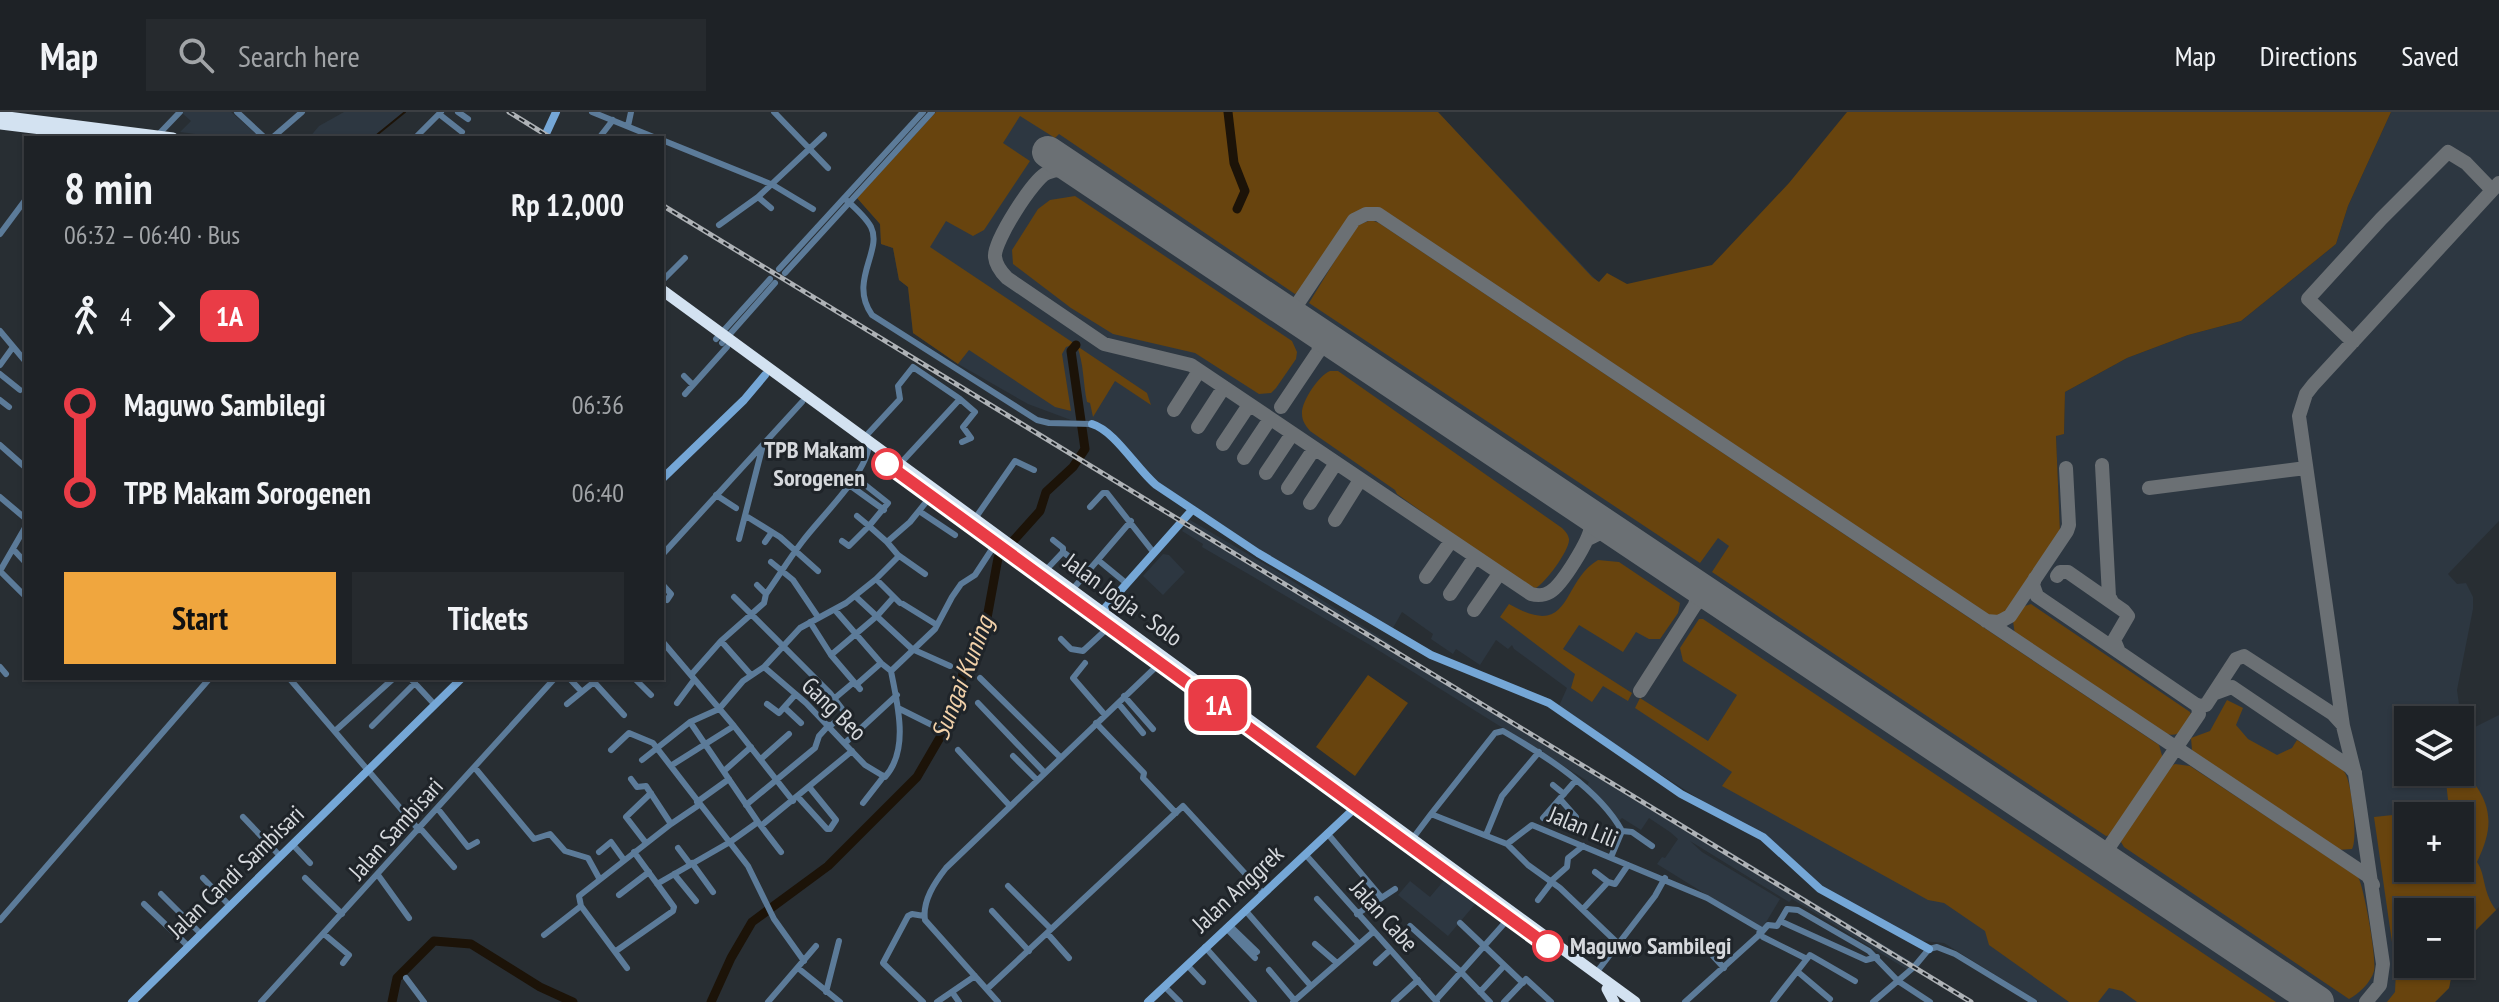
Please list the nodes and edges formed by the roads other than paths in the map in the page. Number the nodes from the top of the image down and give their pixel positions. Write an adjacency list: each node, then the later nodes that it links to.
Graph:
1 (302, 112): 22 (street)
2 (458, 112): 13 (street)
3 (556, 112): 24 (street)
4 (592, 112): 14 (street)
5 (631, 112): 16 (street)
6 (774, 112): 28 (street)
7 (242, 113): 21 (street)
8 (440, 113): 17 (street); 23 (street)
9 (927, 113): 32 (street)
10 (175, 114): 20 (street)
11 (0, 116): 12 (highway)
12 (40, 116): 20 (highway)
13 (468, 119)
14 (613, 120): 16 (street); 25 (street)
15 (0, 124): 18 (highway)
16 (628, 126): 26 (street)
17 (462, 132)
18 (74, 135)
19 (824, 135): 28 (street)
20 (157, 136)
21 (263, 136)
22 (274, 136)
23 (417, 136)
24 (545, 136)
25 (601, 136)
26 (651, 136)
27 (664, 141): 30 (street)
28 (810, 149): 29 (street); 30 (street)
29 (828, 168)
30 (773, 185): 31 (street); 35 (street)
31 (758, 197): 34 (street); 36 (street)
32 (846, 200): 39 (street); 60 (street)
33 (24, 202): 37 (street)
34 (771, 208)
35 (813, 209)
36 (719, 225)
37 (0, 234)
38 (685, 258): 40 (street)
39 (782, 271)
40 (664, 279)
41 (772, 281): 45 (street)
42 (664, 292): 45 (highway, Jalan Jogja - Solo)
43 (664, 300): 45 (highway, Jalan Jogja - Solo)
44 (0, 331): 46 (street)
45 (722, 340): 50 (highway, Jalan Jogja - Solo); 52 (street); 63 (highway, Jalan Jogja - Solo)
46 (13, 347): 47 (street); 48 (street)
47 (24, 360)
48 (0, 365)
49 (0, 374): 53 (street)
50 (765, 375): 57 (highway, Jalan Jogja - Solo); 70 (street)
51 (684, 376): 52 (street)
52 (693, 385): 54 (street)
53 (20, 390)
54 (685, 394)
55 (960, 399): 59 (street); 61 (street); 63 (street)
56 (0, 400): 58 (street)
57 (802, 402): 63 (highway, Jalan Jogja - Solo); 65 (street)
58 (9, 407)
59 (949, 414): 61 (street); 66 (street)
60 (1092, 424): 79 (street)
61 (963, 427): 62 (street)
62 (962, 442)
63 (866, 444): 66 (highway, Jalan Jogja - Solo); 69 (street); 73 (highway, Jalan Jogja - Solo)
64 (0, 445): 67 (street)
65 (761, 446): 72 (street); 80 (street)
66 (899, 465): 83 (highway, Jalan Jogja - Solo)
67 (24, 466)
68 (1034, 470): 83 (street)
69 (854, 476): 71 (street); 77 (street)
70 (664, 477)
71 (848, 484): 77 (street); 97 (street)
72 (716, 495): 76 (street); 99 (street)
73 (931, 496): 78 (street); 94 (highway, Jalan Jogja - Solo)
74 (0, 497): 82 (street)
75 (1090, 507): 84 (street)
76 (736, 508)
77 (884, 510): 85 (street)
78 (919, 511): 88 (street); 93 (street)
79 (1189, 511): 100 (street); 307 (street)
80 (746, 516): 87 (street); 89 (street)
81 (857, 516): 85 (street)
82 (24, 517)
83 (974, 520): 94 (highway, Jalan Jogja - Solo)
84 (1131, 521): 100 (street); 104 (street)
85 (869, 526): 91 (street); 93 (street)
86 (24, 530): 95 (street)
87 (772, 532): 92 (street); 97 (street)
88 (955, 535)
89 (739, 539)
90 (1053, 540): 98 (street)
91 (842, 541)
92 (765, 542)
93 (887, 542): 101 (street)
94 (1000, 543): 103 (highway, Jalan Jogja - Solo); 130 (street)
95 (13, 549): 102 (street); 105 (street)
96 (0, 550): 102 (street)
97 (796, 551): 109 (street); 110 (street)
98 (1063, 552): 107 (street); 111 (street)
99 (664, 553)
100 (1154, 553): 115 (street)
101 (898, 555): 112 (street); 113 (street)
102 (8, 557): 108 (street)
103 (1021, 557): 107 (highway, Jalan Jogja - Solo); 126 (highway, Jalan Jogja - Solo)
104 (1098, 560): 111 (street); 115 (street)
105 (24, 561)
106 (771, 562): 109 (street)
107 (1045, 570): 117 (highway, Jalan Jogja - Solo)
108 (0, 571): 119 (street)
109 (782, 571): 118 (street); 128 (street)
110 (818, 571)
111 (1088, 571): 117 (street)
112 (925, 574)
113 (876, 579): 120 (street); 122 (street)
114 (757, 585): 118 (street)
115 (1124, 585): 126 (street)
116 (664, 586): 123 (street)
117 (1072, 590): 126 (highway, Jalan Jogja - Solo)
118 (766, 594): 125 (street)
119 (24, 595)
120 (855, 596): 124 (street); 127 (street)
121 (734, 597): 125 (street)
122 (893, 598): 127 (street); 130 (street)
123 (667, 600)
124 (835, 610): 128 (street); 132 (street)
125 (751, 614): 134 (street); 136 (street)
126 (1099, 614): 131 (highway, Jalan Jogja - Solo); 233 (highway, Jalan Jogja - Solo)
127 (877, 616): 132 (street); 137 (street)
128 (818, 617): 129 (street)
129 (810, 622): 136 (street); 138 (street)
130 (937, 625): 137 (street)
131 (1110, 626): 133 (street); 141 (highway, Jalan Jogja - Solo)
132 (856, 635): 138 (street); 139 (street)
133 (1061, 639)
134 (721, 641): 147 (street); 148 (street)
135 (664, 643): 148 (street)
136 (781, 646): 144 (street); 164 (street)
137 (912, 649): 142 (street); 145 (street)
138 (831, 655): 158 (street)
139 (881, 663): 145 (street); 158 (street)
140 (1085, 663): 175 (street)
141 (1160, 663): 163 (street); 219 (highway, Jalan Jogja - Solo)
142 (950, 666)
143 (0, 667): 146 (street)
144 (764, 667): 147 (street); 161 (street, Gang Beo)
145 (891, 671): 162 (street)
146 (6, 674)
147 (751, 675): 172 (street)
148 (693, 678): 165 (street); 172 (street)
149 (980, 678): 196 (street)
150 (208, 680): 288 (street)
151 (291, 680): 184 (street)
152 (392, 680): 184 (street)
153 (412, 680): 170 (street); 179 (street)
154 (460, 680): 170 (street, Jalan Candi Sambisari)
155 (553, 680): 200 (street, Jalan Sambisari)
156 (571, 680): 159 (street)
157 (636, 680): 160 (street)
158 (857, 685): 164 (street)
159 (581, 691): 168 (street); 174 (street)
160 (651, 695)
161 (795, 695): 171 (street); 181 (street, Gang Beo)
162 (897, 695): 173 (street); 187 (street)
163 (1124, 696): 167 (street); 183 (street)
164 (835, 698): 181 (street)
165 (677, 703)
166 (978, 703): 203 (street)
167 (1118, 703): 175 (street); 185 (street)
168 (567, 704)
169 (767, 704): 171 (street)
170 (435, 705): 202 (street, Jalan Candi Sambisari)
171 (785, 708): 177 (street)
172 (719, 709): 176 (street); 180 (street)
173 (900, 709): 182 (street); 204 (street)
174 (624, 715)
175 (1105, 715): 178 (street)
176 (690, 722): 188 (street); 190 (street)
177 (801, 723)
178 (1096, 723): 196 (street); 221 (street)
179 (372, 726)
180 (734, 726): 188 (street); 189 (street)
181 (829, 726): 187 (street, Gang Beo); 208 (street)
182 (940, 729)
183 (1153, 729)
184 (335, 731): 202 (street)
185 (1143, 733)
186 (789, 734): 197 (street)
187 (845, 743): 193 (street, Gang Beo)
188 (705, 744): 199 (street); 201 (street)
189 (751, 747): 197 (street); 201 (street)
190 (658, 748): 191 (street); 198 (street); 199 (street)
191 (611, 750)
192 (958, 750): 218 (street)
193 (852, 751): 204 (street, Gang Beo); 211 (street)
194 (1539, 752): 209 (street); 222 (street); 231 (street)
195 (1013, 756): 207 (street)
196 (1060, 757): 203 (street)
197 (761, 759): 208 (street)
198 (642, 760)
199 (672, 765): 216 (street)
200 (475, 768): 220 (street, Jalan Sambisari); 262 (street)
201 (724, 771): 206 (street)
202 (367, 772): 228 (street); 239 (street, Jalan Candi Sambisari)
203 (1044, 772): 207 (street)
204 (882, 776): 215 (street)
205 (631, 779): 212 (street)
206 (729, 779): 216 (street); 217 (street)
207 (1036, 779): 218 (street)
208 (777, 780): 214 (street); 217 (street)
209 (1576, 780): 213 (street); 229 (street)
210 (1553, 785): 213 (street)
211 (810, 788): 214 (street); 214 (street)
212 (651, 793): 226 (street); 237 (street)
213 (1562, 797): 224 (street); 225 (street)
214 (795, 799): 227 (street)
215 (863, 803)
216 (698, 804): 226 (street); 236 (street)
217 (746, 805): 227 (street)
218 (1010, 806): 285 (street)
219 (1357, 806): 230 (street, Jalan Anggrek); 286 (highway, Jalan Jogja - Solo)
220 (438, 809): 228 (street, Jalan Sambisari); 234 (street)
221 (1176, 813): 269 (street); 293 (street)
222 (1431, 814): 231 (street); 233 (street)
223 (243, 817): 247 (street)
224 (1543, 818)
225 (1572, 823)
226 (671, 824): 237 (street)
227 (760, 824): 236 (street); 245 (street)
228 (420, 829): 255 (street); 259 (street, Jalan Sambisari)
229 (1622, 831): 241 (street); 248 (street)
230 (1327, 833): 246 (street, Jalan Anggrek); 272 (street)
231 (1486, 835): 238 (street)
232 (620, 836): 235 (street)
233 (1413, 838): 329 (highway, Jalan Jogja - Solo)
234 (477, 842)
235 (611, 842): 243 (street); 249 (street)
236 (730, 842): 251 (street); 254 (street)
237 (646, 843): 244 (street)
238 (1507, 844): 240 (street, Jalan Lili); 265 (street)
239 (293, 845): 247 (street, Jalan Candi Sambisari); 250 (street)
240 (1583, 846): 248 (street, Jalan Lili); 265 (street)
241 (1652, 846)
242 (678, 848): 251 (street)
243 (599, 852)
244 (634, 852): 249 (street); 256 (street)
245 (781, 852)
246 (1305, 854): 269 (street, Jalan Anggrek); 284 (street, Jalan Cabe)
247 (280, 856): 278 (street, Jalan Candi Sambisari)
248 (1611, 857): 253 (street, Jalan Lili)
249 (624, 860): 262 (street)
250 (310, 863)
251 (691, 864): 258 (street); 268 (street)
252 (757, 864): 254 (street)
253 (1628, 865): 263 (street, Jalan Lili); 264 (street)
254 (748, 866): 317 (street)
255 (454, 867)
256 (649, 872): 266 (street); 271 (street)
257 (1595, 872): 264 (street)
258 (674, 874): 266 (street); 276 (street)
259 (378, 875): 283 (street, Jalan Sambisari); 287 (street)
260 (203, 878): 278 (street)
261 (305, 878): 283 (street)
262 (599, 878): 279 (street)
263 (1665, 878): 295 (street, Jalan Lili); 300 (street)
264 (1608, 882): 280 (street)
265 (1550, 883): 275 (street); 280 (street)
266 (657, 884): 309 (street)
267 (1008, 886): 293 (street)
268 (713, 892)
269 (1263, 893): 281 (street, Jalan Anggrek)
270 (161, 894): 296 (street)
271 (619, 895)
272 (1381, 897): 273 (street); 284 (street)
273 (1400, 898)
274 (1317, 899): 302 (street)
275 (1538, 900)
276 (696, 901)
277 (144, 904): 303 (street)
278 (230, 906): 296 (street, Jalan Candi Sambisari)
279 (581, 906): 298 (street); 309 (street)
280 (1583, 909): 300 (street)
281 (1245, 910): 291 (street, Jalan Anggrek); 337 (street)
282 (992, 911): 310 (street)
283 (342, 914): 297 (street, Jalan Sambisari)
284 (1357, 914): 294 (street, Jalan Cabe)
285 (924, 916): 330 (street); 352 (street)
286 (1510, 917): 306 (street); 340 (highway, Jalan Jogja - Solo)
287 (409, 918)
288 (0, 920)
289 (1780, 921): 295 (street); 314 (street); 314 (street)
290 (1460, 923): 306 (street)
291 (1228, 926): 305 (street, Jalan Anggrek); 312 (street)
292 (1410, 926): 327 (street)
293 (1049, 931): 310 (street); 315 (street)
294 (1373, 932): 302 (street); 308 (street, Jalan Cabe)
295 (1761, 933): 316 (street, Jalan Lili); 325 (street)
296 (201, 934): 303 (street, Jalan Candi Sambisari)
297 (324, 934): 318 (street); 345 (street, Jalan Sambisari)
298 (544, 935)
299 (839, 941): 341 (street)
300 (1618, 942): 311 (street); 329 (street)
301 (1315, 944): 319 (street)
302 (1359, 944): 319 (street)
303 (188, 946): 349 (street, Jalan Candi Sambisari)
304 (816, 946): 317 (street)
305 (1205, 947): 321 (street, Jalan Anggrek); 358 (street)
306 (1484, 947): 322 (street); 327 (street)
307 (1929, 949): 334 (street); 370 (street)
308 (1390, 950): 320 (street); 332 (street, Jalan Cabe)
309 (616, 951): 323 (street)
310 (1029, 951): 339 (street)
311 (1629, 954)
312 (1256, 955)
313 (1713, 956): 325 (street)
314 (1877, 957): 334 (street)
315 (1069, 958)
316 (1807, 959): 328 (street); 333 (street, Jalan Lili)
317 (804, 961): 324 (street)
318 (343, 963)
319 (1337, 963): 337 (street)
320 (1376, 963)
321 (1187, 965): 335 (street); 338 (street, Jalan Anggrek)
322 (1504, 966): 336 (street); 343 (street)
323 (627, 968)
324 (798, 968): 341 (street); 351 (street)
325 (1724, 968): 366 (street)
326 (1269, 970): 359 (street)
327 (1461, 972): 343 (street); 347 (street)
328 (1798, 972): 344 (street); 367 (street)
329 (1596, 973): 348 (highway, Jalan Jogja - Solo)
330 (975, 976): 339 (street); 342 (street)
331 (406, 978): 350 (street)
332 (1418, 980): 347 (street, Jalan Cabe); 360 (street)
333 (1855, 981)
334 (1898, 981): 368 (street); 369 (street)
335 (1203, 982)
336 (1523, 983): 363 (street); 364 (street)
337 (1311, 986): 359 (street)
338 (1165, 987): 356 (street, Jalan Anggrek); 357 (street)
339 (987, 989): 355 (street)
340 (1607, 989): 348 (highway, Jalan Jogja - Solo); 365 (highway)
341 (826, 992): 346 (street)
342 (952, 992): 353 (street); 354 (street)
343 (1482, 993): 361 (street); 362 (street)
344 (1830, 999)
345 (267, 1000)
346 (836, 1000)
347 (1437, 1001)
348 (1629, 1001)
349 (132, 1002)
350 (424, 1002)
351 (768, 1002)
352 (923, 1002)
353 (937, 1002)
354 (959, 1002)
355 (998, 1002)
356 (1148, 1002)
357 (1180, 1002)
358 (1254, 1002)
359 (1294, 1002)
360 (1394, 1002)
361 (1476, 1002)
362 (1490, 1002)
363 (1504, 1002)
364 (1551, 1002)
365 (1614, 1002)
366 (1685, 1002)
367 (1773, 1002)
368 (1873, 1002)
369 (1930, 1002)
370 (2034, 1002)

